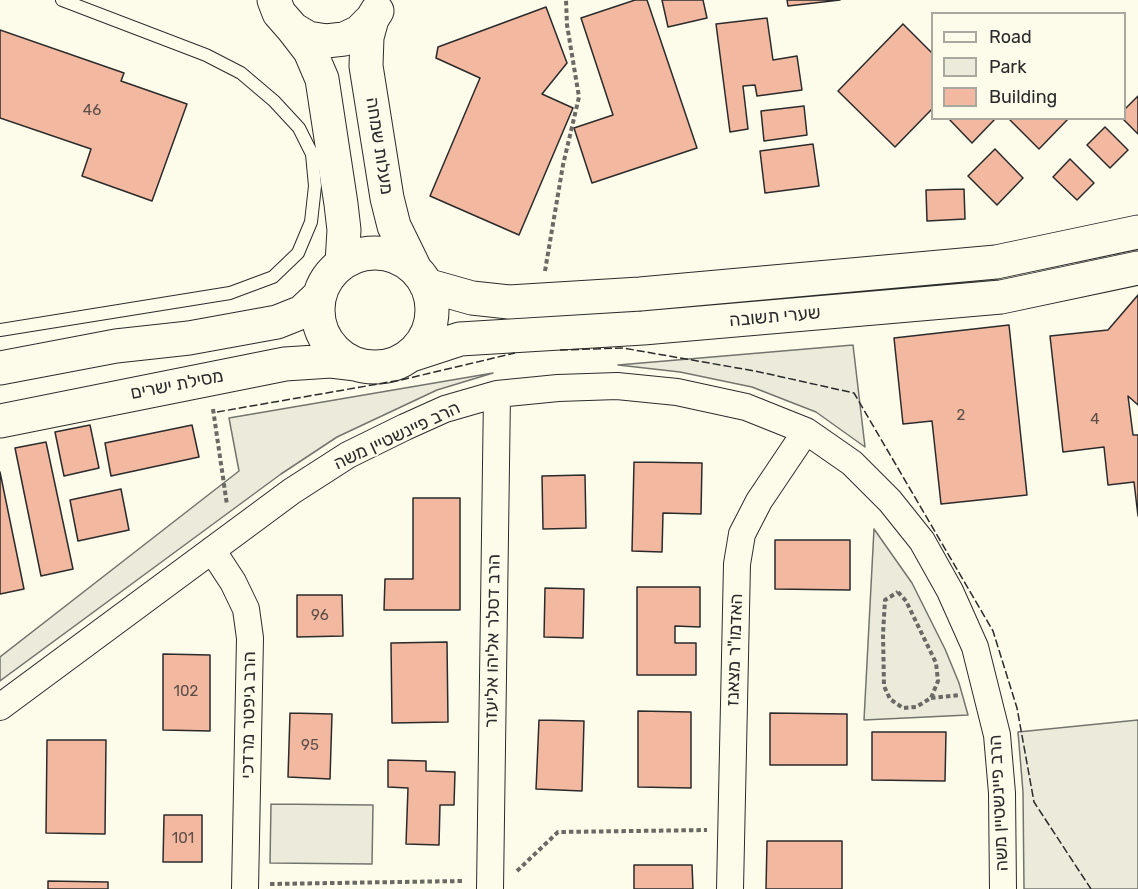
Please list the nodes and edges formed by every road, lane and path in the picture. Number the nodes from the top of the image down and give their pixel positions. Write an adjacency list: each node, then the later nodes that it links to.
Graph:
1 (62, 0): 11 (lane)
2 (567, 0): 10 (path)
3 (380, 6): 4 (street); 8 (street, מעלות שמחה)
4 (275, 10): 6 (street)
5 (1138, 232): 10 (street, שערי תשובה)
6 (342, 263): 8 (street); 9 (street)
7 (1138, 268): 12 (street, שערי תשובה)
8 (420, 277): 10 (street, שערי תשובה); 12 (street)
9 (320, 295): 13 (street); 14 (street)
10 (540, 300)
11 (0, 330)
12 (411, 355): 13 (street)
13 (356, 364): 15 (street, מסילת ישרים)
14 (0, 368)
15 (209, 379): 17 (street, מסילת ישרים); 19 (path)
16 (497, 394): 18 (street, הרב פיינשטיין משה); 19 (street, הרב פיינשטיין משה); 23 (street, הרב דסלר אליהו אליעזר)
17 (0, 421)
18 (806, 430): 24 (street, האדמו"ר מצאנז); 25 (street, הרב פיינשטיין משה)
19 (222, 543): 21 (street, הרב פיינשטיין משה); 22 (street, הרב גיפטר מרדכי)
20 (883, 634): 20 (path)
21 (0, 707)
22 (245, 889)
23 (490, 889)
24 (730, 889)
25 (1003, 889)

